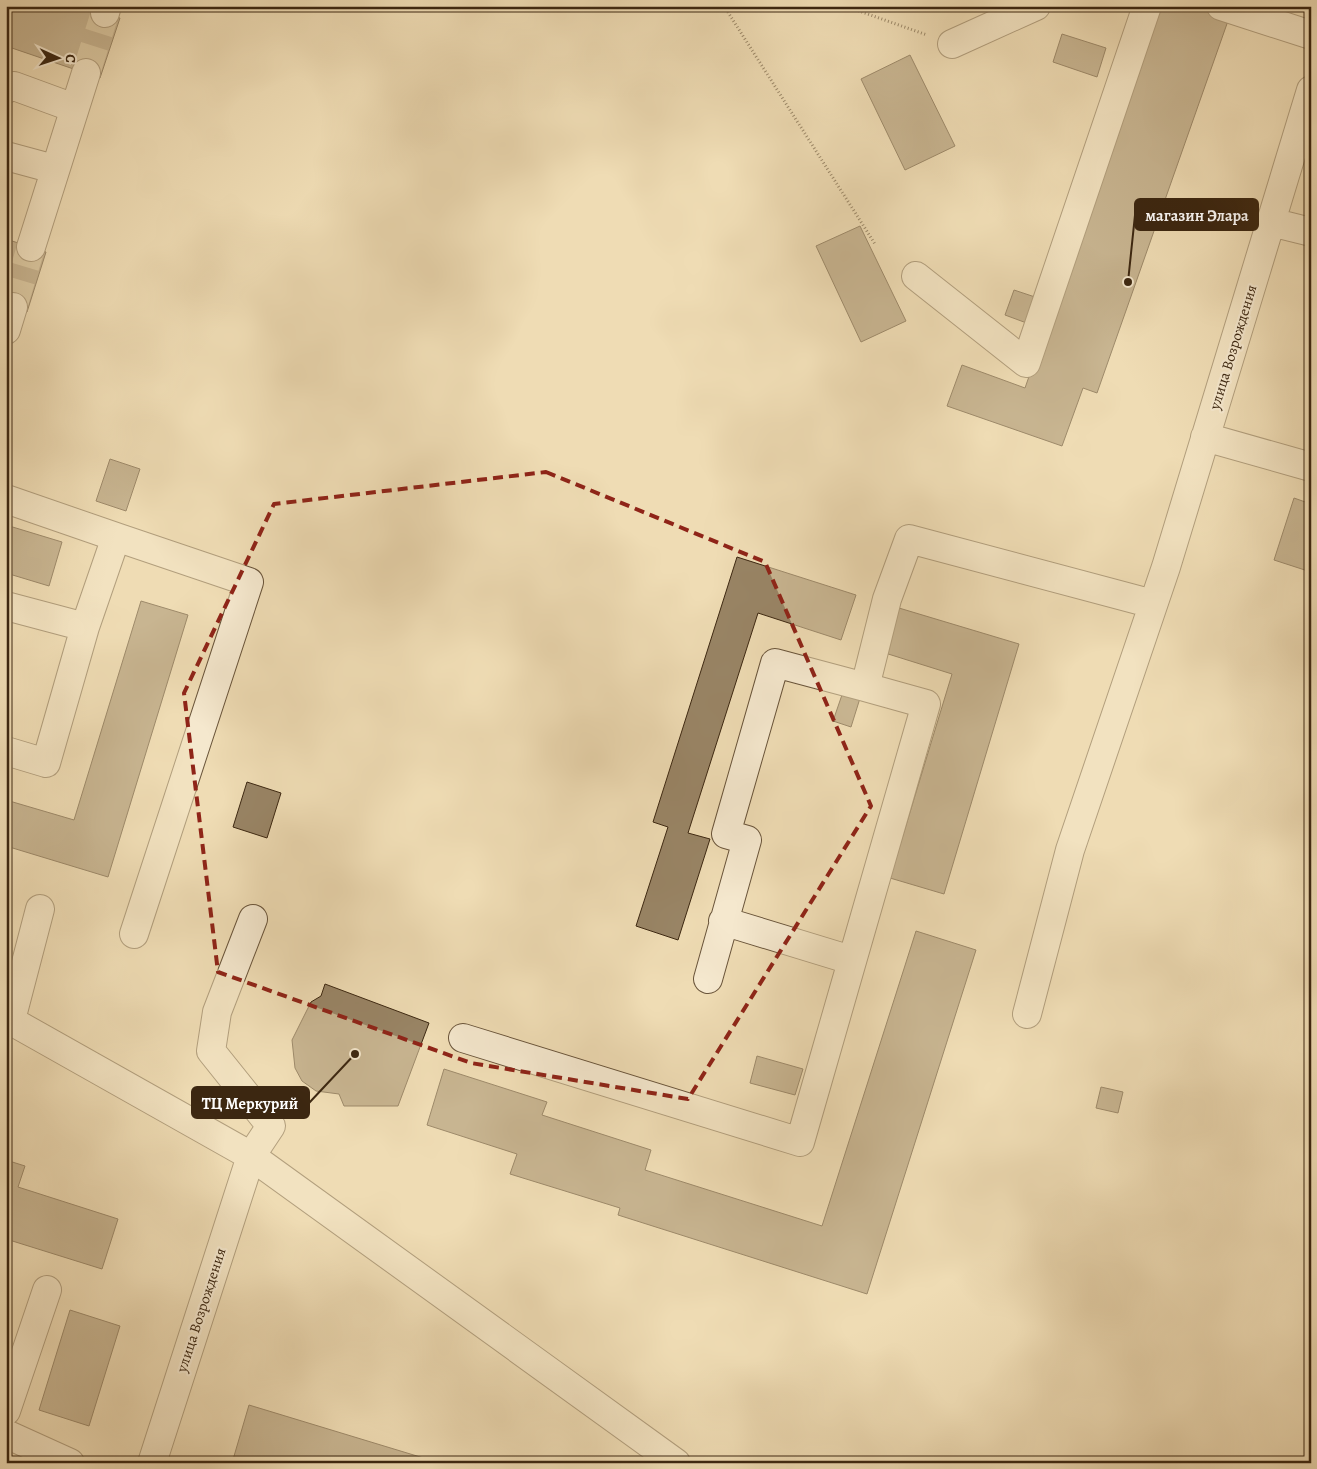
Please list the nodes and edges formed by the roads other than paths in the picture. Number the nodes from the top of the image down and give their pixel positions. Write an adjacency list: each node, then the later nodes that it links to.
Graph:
1 (1036, 6): 5 (street)
2 (1147, 6): 15 (street)
3 (1221, 6): 4 (street)
4 (1311, 35)
5 (952, 44)
6 (86, 73): 9 (street)
7 (6, 89): 9 (street)
8 (1311, 90): 12 (street, улица Возрождения)
9 (74, 108): 11 (street)
10 (6, 156): 11 (street)
11 (54, 169): 14 (street)
12 (1271, 222): 13 (street); 16 (street, улица Возрождения)
13 (1311, 232)
14 (31, 247)
15 (916, 276)
16 (1205, 437): 17 (street); 20 (street, улица Возрождения)
17 (1311, 467)
18 (6, 499): 19 (street)
19 (116, 537): 22 (street); 28 (street)
20 (1153, 604): 23 (street); 31 (street, улица Возрождения)
21 (6, 606): 22 (street)
22 (85, 627): 24 (street)
23 (865, 686): 27 (street); 29 (street)
24 (6, 751)
25 (40, 910): 32 (street)
26 (253, 919): 34 (street, улица Возрождения)
27 (723, 922): 29 (street); 30 (street)
28 (134, 934)
29 (851, 960): 33 (street)
30 (708, 979)
31 (1027, 1014)
32 (8, 1019): 34 (street)
33 (463, 1038)
34 (251, 1156): 39 (street, улица Возрождения); 40 (street)
35 (47, 1290): 36 (street)
36 (6, 1411)
37 (6, 1434): 38 (street)
38 (70, 1463)
39 (152, 1463)
40 (676, 1463)

